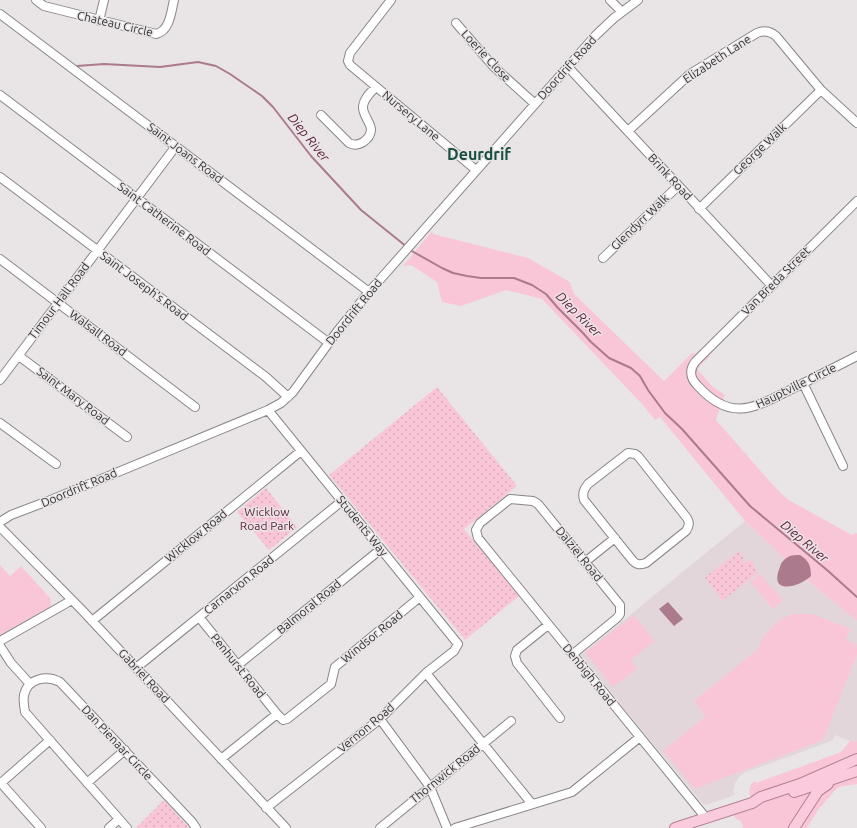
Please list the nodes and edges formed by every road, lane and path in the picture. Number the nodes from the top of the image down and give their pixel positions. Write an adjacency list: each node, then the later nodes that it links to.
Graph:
1 (36, 0): 9 (street, Chateau Circle)
2 (104, 0): 9 (street)
3 (174, 0): 9 (street, Chateau Circle)
4 (391, 0): 12 (street, Nursery Lane)
5 (610, 0): 7 (street)
6 (638, 0): 7 (street, Doordrift Road)
7 (622, 12): 11 (street, Doordrift Road)
8 (0, 14): 19 (street, Saint Joans Road)
9 (99, 20)
10 (456, 23): 15 (street, Loerie Close)
11 (568, 67): 15 (street, Doordrift Road); 18 (street, Brink Road)
12 (376, 87): 16 (street); 20 (street, Nursery Lane)
13 (821, 90): 17 (street, Elizabeth Lane); 18 (street, Elizabeth Lane); 25 (street, George Walk)
14 (0, 95): 23 (street, Saint Catherine Road)
15 (535, 104): 20 (street, Doordrift Road)
16 (321, 115)
17 (857, 123)
18 (628, 132): 22 (street, Brink Road)
19 (176, 146): 23 (street, Timour Hall Road); 30 (street, Saint Joans Road)
20 (476, 170): 30 (street, Doordrift Road)
21 (0, 177): 26 (street, Saint Joseph's Road)
22 (678, 186): 25 (street, Brink Road); 27 (street, Glendyrr Walk)
23 (137, 198): 26 (street, Timour Hall Road); 32 (street, Saint Catherine Road)
24 (857, 201): 29 (street, Van Breda Street)
25 (699, 208): 29 (street, Brink Road)
26 (97, 251): 31 (street, Timour Hall Road); 38 (street, Saint Joseph's Road)
27 (603, 258)
28 (0, 259): 31 (street, Walsall Road)
29 (772, 286): 35 (street, Van Breda Street)
30 (368, 292): 32 (street, Doordrift Road)
31 (58, 303): 33 (street, Timour Hall Road); 39 (street, Walsall Road)
32 (329, 343): 38 (street, Doordrift Road)
33 (19, 356): 36 (street, Timour Hall Road); 42 (street, Saint Mary Road)
34 (857, 356): 37 (street, Hauptville Circle)
35 (696, 361): 37 (street, Hauptville Circle)
36 (0, 380)
37 (803, 384): 45 (street)
38 (288, 397): 40 (street, Doordrift Road)
39 (195, 407)
40 (268, 410): 43 (street, Students Way); 47 (street, Doordrift Road)
41 (0, 423): 44 (street)
42 (127, 437)
43 (301, 451): 46 (street, Students Way); 56 (street, Wicklow Road)
44 (56, 464)
45 (842, 466)
46 (342, 501): 51 (street, Students Way); 55 (street, Carnarvon Road)
47 (0, 522)
48 (0, 527): 54 (street, Gabriel Road)
49 (476, 530): 52 (street, Dalziel Road); 57 (street, Denbigh Road)
50 (615, 538): 50 (street); 52 (street)
51 (381, 549): 53 (street, Students Way); 62 (street, Balmoral Road)
52 (585, 562): 61 (street, Dalziel Road)
53 (420, 597): 59 (street, Students Way); 66 (street, Windsor Road)
54 (72, 600): 56 (street, Gabriel Road); 58 (street)
55 (199, 618): 62 (street, Penhurst Road); 63 (street, Carnarvon Road)
56 (92, 621): 63 (street, Gabriel Road)
57 (548, 625): 61 (street, Denbigh Road); 67 (street)
58 (0, 641)
59 (457, 642): 64 (street, Vernon Road)
60 (0, 646): 65 (street)
61 (573, 654): 70 (street, Denbigh Road)
62 (238, 665): 66 (street, Penhurst Road)
63 (136, 668): 74 (street, Gabriel Road)
64 (426, 673): 68 (street, Vernon Road); 72 (street)
65 (30, 684): 71 (street); 73 (street, Dan Pienaar Circle)
66 (277, 714): 74 (street)
67 (560, 718)
68 (380, 719): 82 (street); 86 (street, Vernon Road)
69 (511, 721): 72 (street, Thornwick Road)
70 (640, 736): 85 (street); 87 (street, Denbigh Road)
71 (50, 740): 79 (street); 80 (street)
72 (483, 744): 82 (street, Thornwick Road); 85 (street)
73 (125, 750): 80 (street); 93 (street, Dan Pienaar Circle)
74 (221, 759): 86 (street, Gabriel Road)
75 (857, 759): 76 (main road)
76 (835, 770): 81 (main road); 84 (main road)
77 (857, 772): 78 (main road)
78 (846, 776): 81 (main road); 83 (main road)
79 (0, 782): 90 (street)
80 (87, 783): 88 (street)
81 (814, 786): 83 (main road); 84 (main road)
82 (430, 787): 94 (street, Thornwick Road); 95 (street)
83 (810, 802): 98 (main road)
84 (752, 803): 87 (main road)
85 (532, 804): 96 (street)
86 (266, 808): 89 (street, Gabriel Road)
87 (706, 818): 97 (main road)
88 (119, 819): 91 (street); 92 (street)
89 (281, 827)
90 (41, 828)
91 (109, 828)
92 (127, 828)
93 (196, 828)
94 (380, 828)
95 (447, 828)
96 (455, 828)
97 (676, 828)
98 (794, 828)

